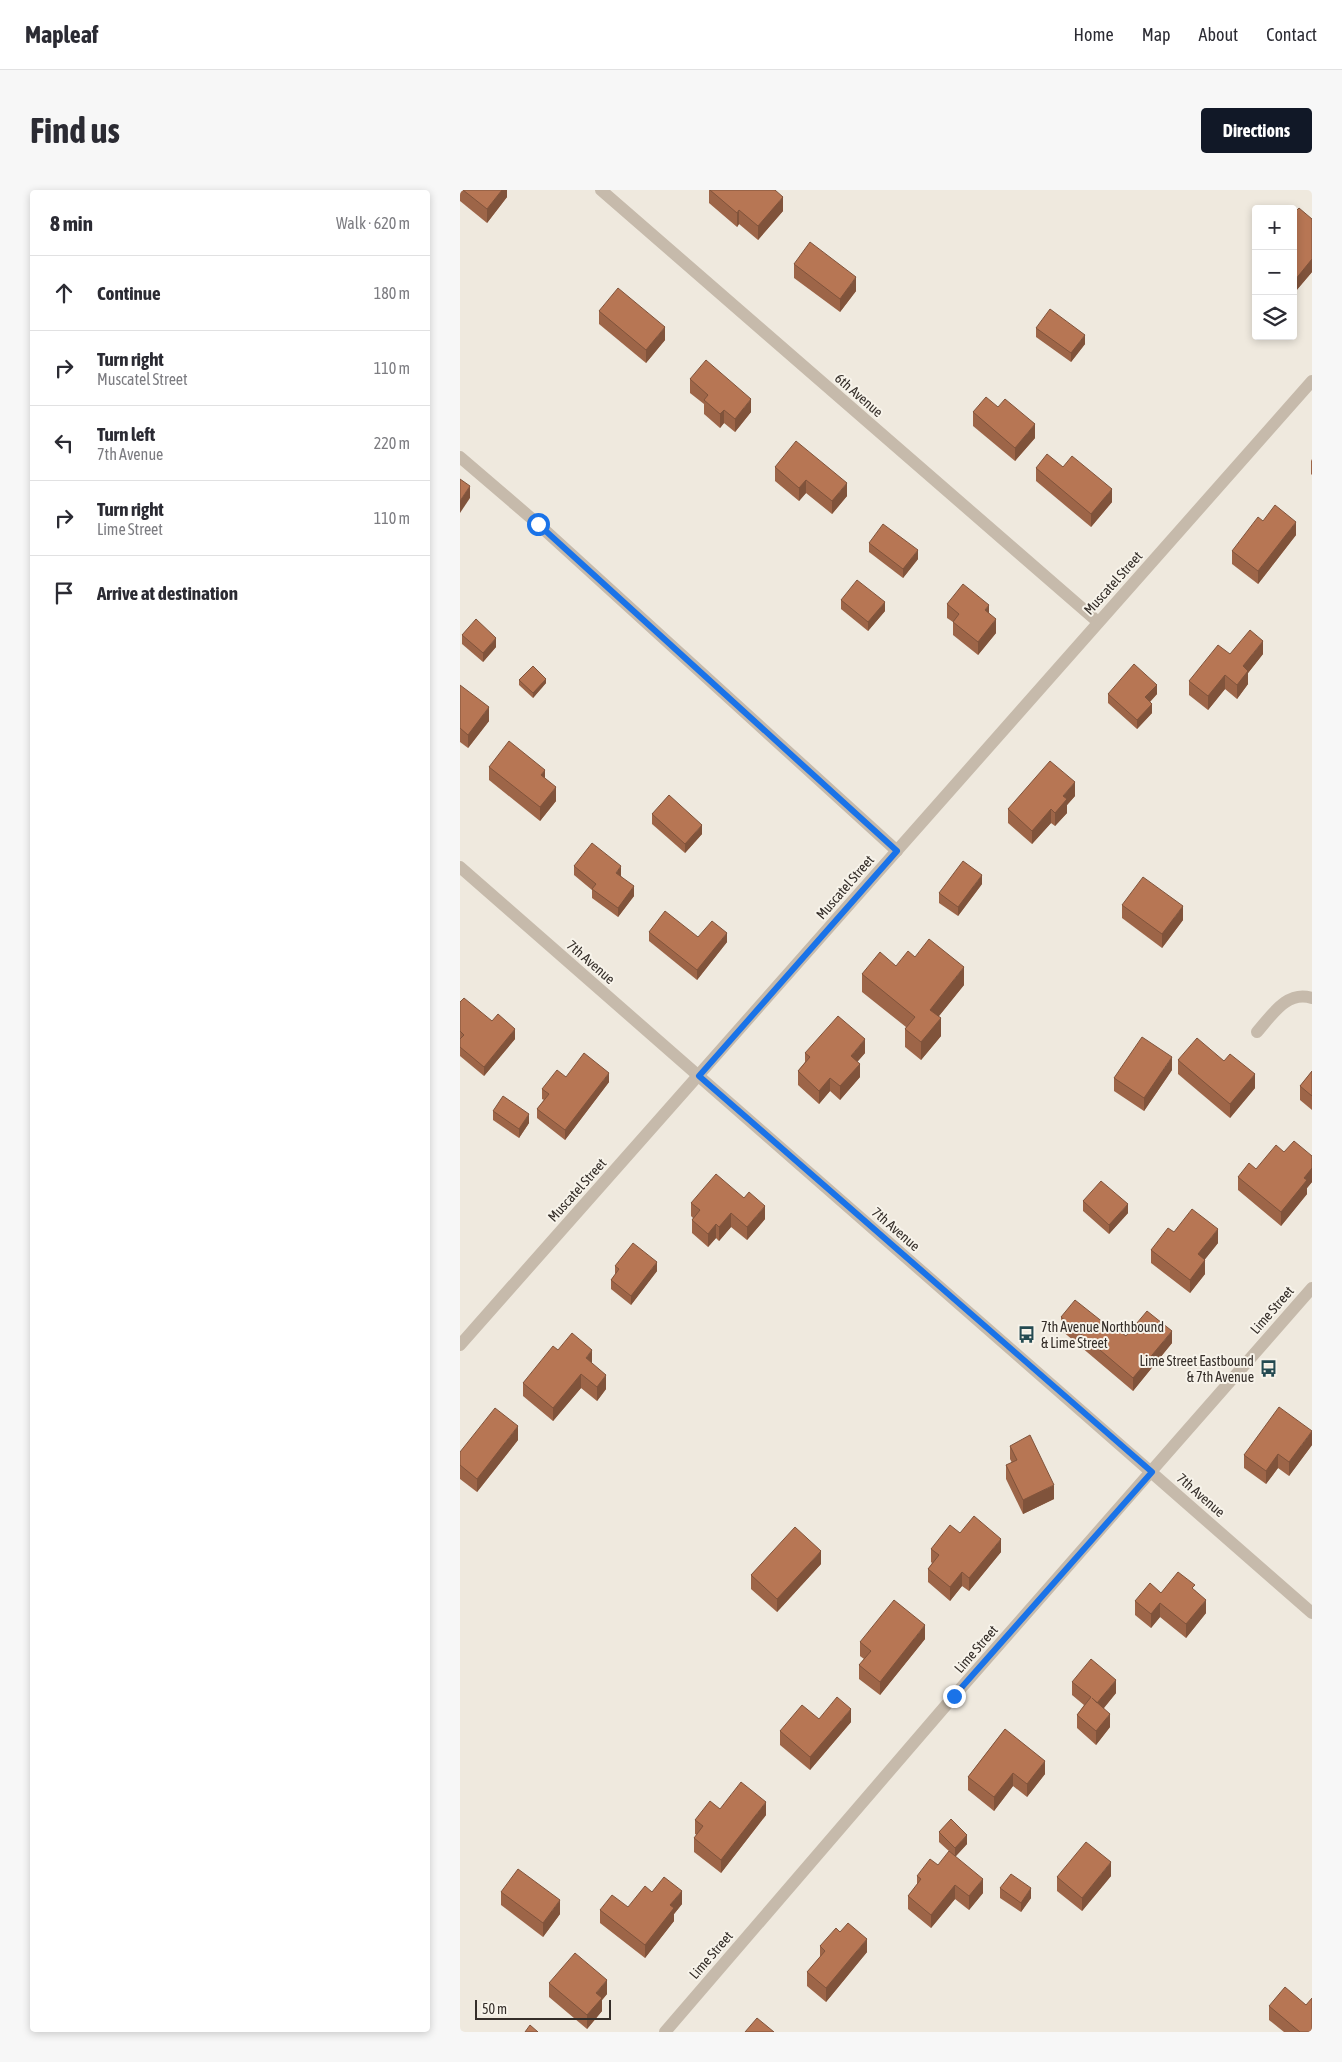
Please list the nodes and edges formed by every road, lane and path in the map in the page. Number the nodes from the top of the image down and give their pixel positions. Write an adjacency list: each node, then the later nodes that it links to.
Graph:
1 (601, 190): 4 (street, 6th Avenue)
2 (1312, 381): 4 (street, Muscatel Street)
3 (460, 457): 5 (street)
4 (1098, 622): 5 (street, Muscatel Street)
5 (897, 851): 9 (street, Muscatel Street)
6 (460, 867): 9 (street, 7th Avenue)
7 (1312, 998): 8 (street)
8 (1257, 1032)
9 (699, 1076): 11 (street, Muscatel Street); 12 (street, 7th Avenue)
10 (1312, 1288): 12 (street, Lime Street)
11 (460, 1345)
12 (1152, 1472): 13 (street, 7th Avenue); 14 (street, Lime Street)
13 (1312, 1613)
14 (664, 2032)

